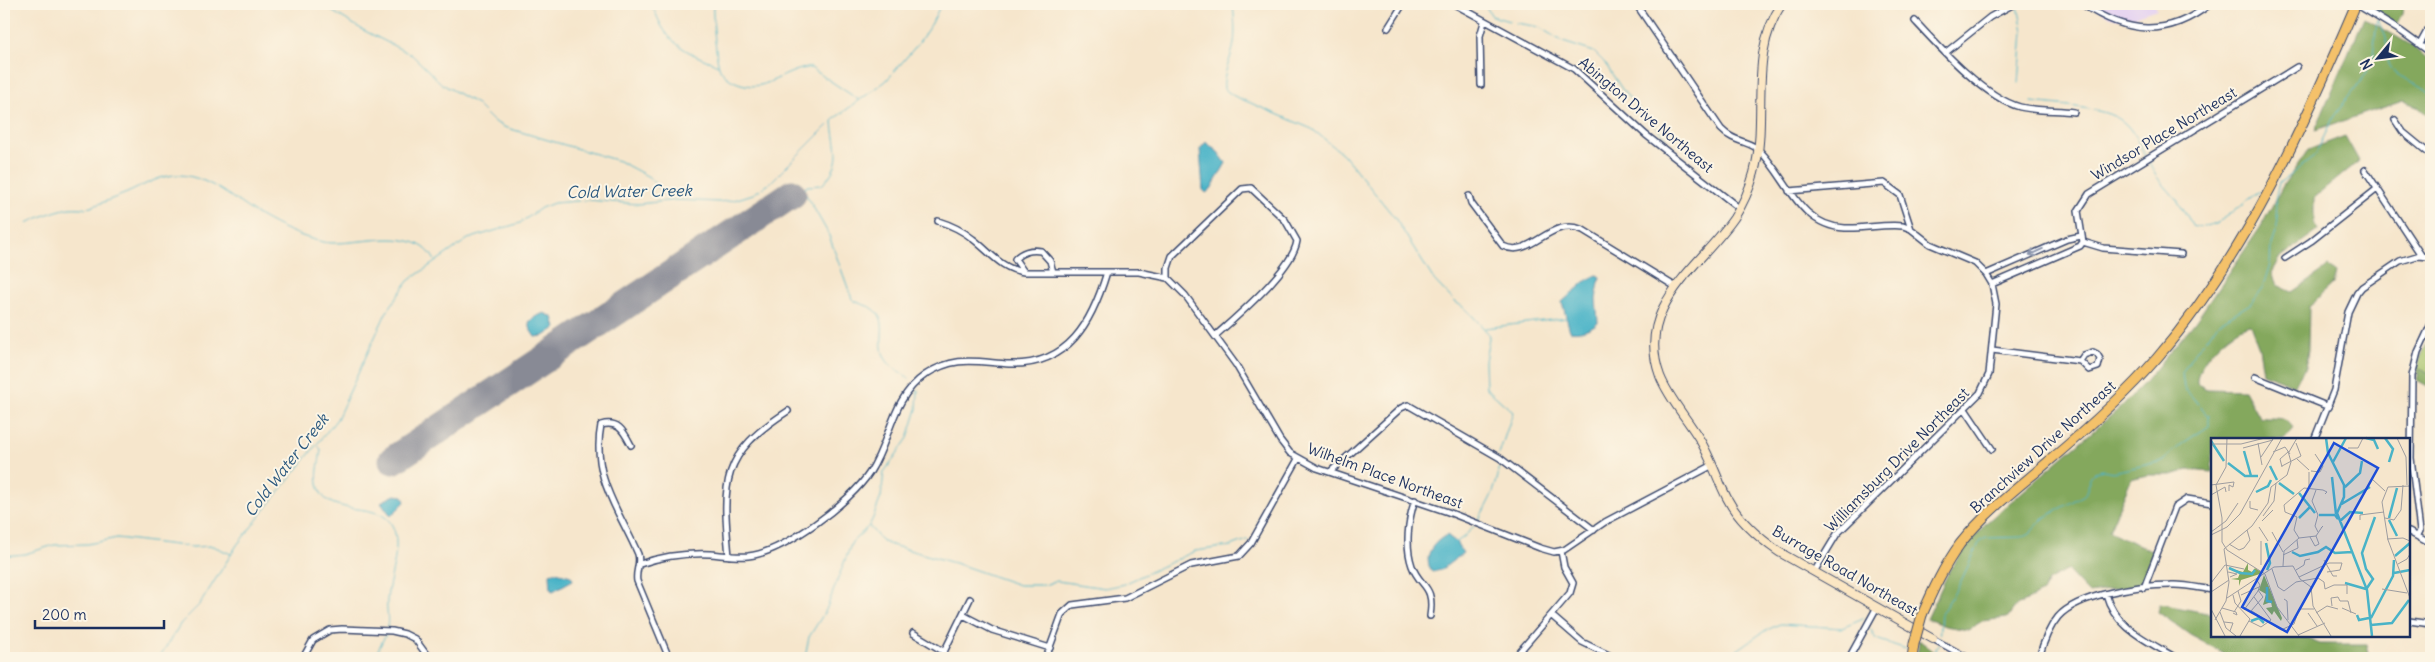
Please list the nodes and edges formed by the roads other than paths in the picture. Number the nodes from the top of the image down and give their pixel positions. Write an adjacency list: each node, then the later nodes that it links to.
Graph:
1 (1403, 4): 12 (street)
2 (1454, 4): 10 (street, Abington Drive Northeast)
3 (1636, 4): 20 (street)
4 (1782, 4): 20 (street, Burrage Road Northeast)
5 (2014, 4): 14 (street)
6 (2082, 4): 7 (street)
7 (2210, 4)
8 (2356, 4): 13 (street); 87 (main road, Branchview Drive Northeast, bridge)
9 (1915, 21): 14 (street)
10 (1484, 22): 17 (street); 26 (street, Abington Drive Northeast)
11 (2431, 24): 13 (street)
12 (1388, 28)
13 (2420, 44): 15 (street)
14 (1945, 53): 18 (street)
15 (2431, 53)
16 (2297, 67): 29 (street, Windsor Place Northeast)
17 (1481, 85)
18 (2074, 112)
19 (2395, 120): 21 (street)
20 (1758, 148): 24 (street, Williamsburg Drive Northeast); 26 (street, Burrage Road Northeast)
21 (2431, 155)
22 (2365, 170): 23 (street)
23 (2377, 189): 31 (street); 33 (street)
24 (1789, 191): 28 (street, Williamsburg Drive Northeast); 28 (street)
25 (1469, 196): 40 (street)
26 (1739, 208): 40 (street, Burrage Road Northeast)
27 (938, 221): 34 (street)
28 (1911, 229): 37 (street, Williamsburg Drive Northeast)
29 (2082, 239): 30 (street); 37 (street, one-way to 37); 39 (street)
30 (2181, 254)
31 (2421, 256): 32 (street); 46 (street)
32 (2431, 257)
33 (2285, 258)
34 (1024, 272): 35 (street); 35 (street)
35 (1053, 272): 36 (street)
36 (1107, 272): 38 (street); 62 (street)
37 (1986, 274): 39 (street, Williamsburg Drive Northeast)
38 (1168, 278): 42 (street, Wilhelm Place Northeast); 42 (street)
39 (1992, 284): 43 (street, Williamsburg Drive Northeast)
40 (1676, 287): 53 (street, Burrage Road Northeast)
41 (2431, 324): 59 (street)
42 (1215, 336): 52 (street, Wilhelm Place Northeast)
43 (1992, 350): 44 (street); 47 (street, Williamsburg Drive Northeast)
44 (2080, 361)
45 (2255, 376): 46 (street)
46 (2329, 407): 49 (street)
47 (1965, 409): 51 (street); 64 (street, Williamsburg Drive Northeast)
48 (788, 411): 62 (street)
49 (2315, 438)
50 (631, 445): 63 (street)
51 (1992, 449)
52 (1298, 459): 54 (street, Wilhelm Place Northeast); 77 (street)
53 (1713, 466): 57 (street); 64 (street, Burrage Road Northeast)
54 (1330, 472): 55 (street, Wilhelm Place Northeast); 57 (street)
55 (1415, 500): 61 (street, Wilhelm Place Northeast); 71 (street)
56 (2211, 503): 65 (street)
57 (1594, 530): 61 (street)
58 (2410, 532): 59 (street)
59 (2418, 535): 60 (street)
60 (2431, 544)
61 (1561, 551): 72 (street)
62 (729, 556): 63 (street)
63 (640, 564): 81 (street)
64 (1814, 572): 69 (street, Burrage Road Northeast)
65 (2144, 588): 66 (street); 67 (street)
66 (2211, 590)
67 (2106, 594): 89 (street); 90 (street)
68 (970, 599): 70 (street)
69 (1877, 607): 76 (street, Burrage Road Northeast); 86 (street)
70 (963, 615): 77 (street); 78 (street)
71 (1430, 616)
72 (1552, 616): 84 (street); 85 (street)
73 (2410, 621): 74 (street)
74 (2431, 624)
75 (913, 633): 78 (street)
76 (1933, 639): 88 (street, Burrage Road Northeast)
77 (1050, 648): 83 (street)
78 (943, 651): 82 (street)
79 (303, 658): 80 (street)
80 (430, 658)
81 (669, 658)
82 (941, 658)
83 (1046, 658)
84 (1514, 658)
85 (1615, 658)
86 (1849, 658)
87 (1912, 658)
88 (1968, 658)
89 (2039, 658)
90 (2176, 658)

